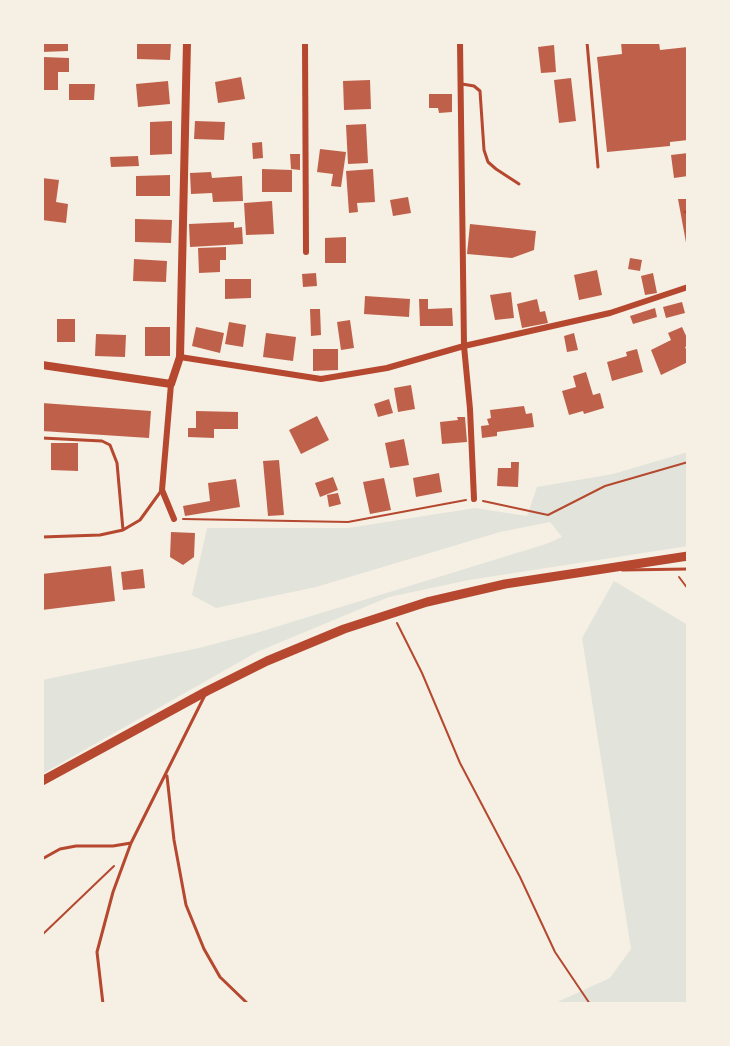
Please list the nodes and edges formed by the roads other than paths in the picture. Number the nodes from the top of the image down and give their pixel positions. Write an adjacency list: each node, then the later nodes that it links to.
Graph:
1 (187, 42): 11 (street)
2 (305, 42): 8 (street)
3 (460, 42): 5 (street)
4 (587, 42): 6 (lane)
5 (460, 84): 7 (lane); 10 (street)
6 (598, 167)
7 (519, 184)
8 (306, 252)
9 (688, 287): 10 (street)
10 (464, 346): 11 (street); 16 (street)
11 (180, 357): 13 (street)
12 (42, 365): 13 (street)
13 (171, 384): 15 (street)
14 (42, 438): 18 (lane)
15 (162, 490): 17 (street); 18 (lane)
16 (474, 499)
17 (174, 519)
18 (123, 530): 19 (lane)
19 (42, 537)
20 (688, 556): 22 (highway)
21 (688, 569): 22 (lane)
22 (581, 572): 23 (highway)
23 (207, 691): 24 (lane); 25 (highway)
24 (167, 774): 26 (lane); 29 (lane)
25 (42, 781)
26 (131, 843): 27 (lane); 28 (lane)
27 (42, 859)
28 (103, 1004)
29 (248, 1004)

